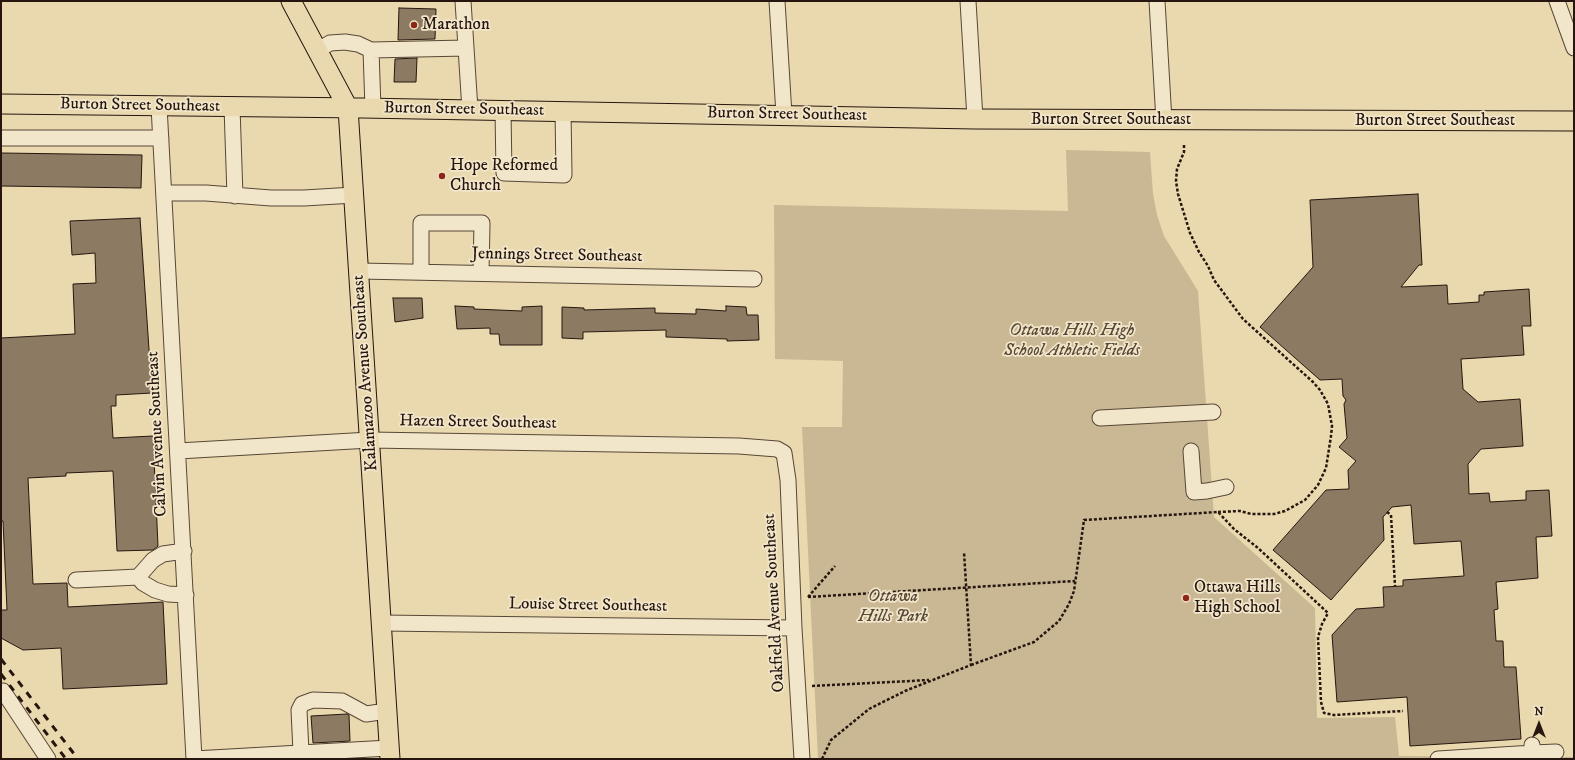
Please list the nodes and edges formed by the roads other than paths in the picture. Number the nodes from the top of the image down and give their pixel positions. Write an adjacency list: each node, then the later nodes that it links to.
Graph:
1 (291, 1): 9 (main road, Kalamazoo Avenue Southeast)
2 (463, 1): 7 (street)
3 (777, 1): 19 (street)
4 (968, 1): 20 (street)
5 (1157, 1): 21 (street)
6 (1557, 1): 8 (street)
7 (466, 48): 10 (street); 16 (street)
8 (1574, 48)
9 (318, 50): 10 (street); 14 (main road, Kalamazoo Avenue Southeast)
10 (371, 50): 15 (street)
11 (1, 104): 12 (main road, Burton Street Southeast)
12 (159, 106): 13 (main road, Burton Street Southeast); 24 (street, Calvin Avenue Southeast)
13 (232, 107): 14 (main road, Burton Street Southeast); 27 (street)
14 (348, 108): 15 (main road, Burton Street Southeast); 26 (main road, Kalamazoo Avenue Southeast)
15 (373, 108): 16 (main road, Burton Street Southeast)
16 (470, 110): 17 (main road, Burton Street Southeast)
17 (503, 110): 18 (main road, Burton Street Southeast); 18 (street)
18 (563, 111): 19 (main road, Burton Street Southeast)
19 (784, 115): 20 (main road, Burton Street Southeast)
20 (975, 119): 21 (main road, Burton Street Southeast)
21 (1164, 121): 22 (main road, Burton Street Southeast)
22 (1574, 121)
23 (1, 138): 24 (street)
24 (161, 138): 25 (street, Calvin Avenue Southeast)
25 (164, 193): 27 (street); 36 (street, Calvin Avenue Southeast)
26 (354, 195): 27 (street); 28 (main road, Kalamazoo Avenue Southeast)
27 (235, 196)
28 (359, 271): 29 (street, Jennings Street Southeast); 34 (main road, Kalamazoo Avenue Southeast)
29 (421, 272): 30 (street, Jennings Street Southeast); 30 (street)
30 (481, 273): 31 (street, Jennings Street Southeast)
31 (754, 279)
32 (1213, 412): 33 (street)
33 (1100, 418)
34 (370, 440): 35 (street, Hazen Street Southeast); 36 (street, Hazen Street Southeast); 43 (main road, Kalamazoo Avenue Southeast)
35 (777, 449): 44 (street, Oakfield Avenue Southeast)
36 (178, 451): 39 (street, Calvin Avenue Southeast)
37 (1191, 451): 38 (street)
38 (1226, 487)
39 (184, 551): 40 (street); 42 (street, Calvin Avenue Southeast)
40 (138, 577): 41 (street); 42 (street)
41 (76, 580)
42 (186, 595): 51 (street, Calvin Avenue Southeast)
43 (381, 623): 44 (street, Louise Street Southeast); 46 (main road, Kalamazoo Avenue Southeast)
44 (794, 628): 52 (street, Oakfield Avenue Southeast)
45 (1, 691): 50 (street)
46 (387, 711): 47 (street); 49 (main road, Kalamazoo Avenue Southeast)
47 (301, 752): 49 (street); 51 (street)
48 (1556, 752): 53 (street)
49 (389, 753)
50 (48, 759)
51 (194, 759)
52 (802, 759)
53 (1438, 759)

